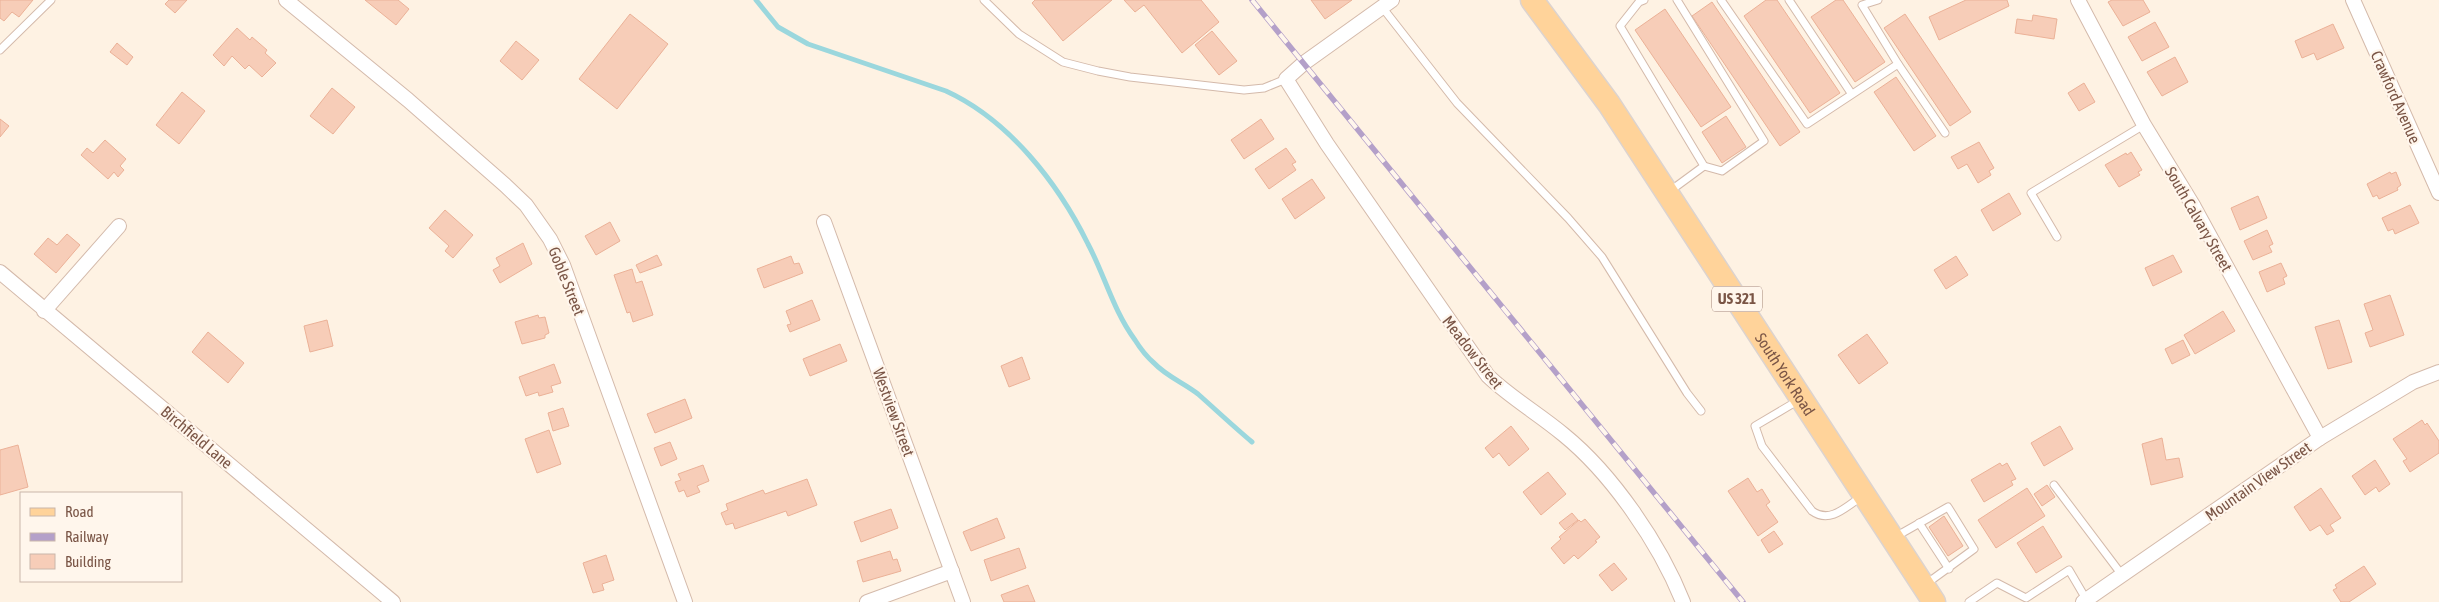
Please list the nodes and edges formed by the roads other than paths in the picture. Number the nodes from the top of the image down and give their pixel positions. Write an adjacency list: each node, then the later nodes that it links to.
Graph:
1 (52, 0): 13 (lane)
2 (286, 0): 41 (street, Goble Street)
3 (984, 0): 15 (lane)
4 (1532, 0): 20 (main road, South York Road / US 321)
5 (1644, 0): 19 (lane)
6 (1677, 0): 19 (lane)
7 (1721, 0): 16 (lane)
8 (1789, 0): 16 (lane)
9 (1878, 0): 14 (lane)
10 (2078, 0): 17 (street, South Calvary Street)
11 (2353, 0): 21 (street, Crawford Avenue)
12 (1387, 4): 15 (street); 29 (lane)
13 (0, 50)
14 (1898, 64): 16 (lane); 18 (lane)
15 (1286, 80): 44 (street, Meadow Street)
16 (1851, 93)
17 (2144, 125): 24 (lane); 30 (street, South Calvary Street)
18 (1945, 133)
19 (1704, 166): 20 (lane)
20 (1667, 192): 28 (main road, South York Road / US 321)
21 (2439, 194)
22 (824, 222): 36 (street, Westview Street)
23 (119, 226): 26 (street)
24 (2057, 237)
25 (0, 272): 26 (street, Birchfield Lane)
26 (44, 311): 40 (street, Birchfield Lane)
27 (2439, 372): 30 (street, Mountain View Street)
28 (1802, 398): 32 (main road, South York Road / US 321); 32 (lane)
29 (1701, 411)
30 (2320, 438): 37 (street, Mountain View Street)
31 (2054, 485): 37 (lane)
32 (1864, 494): 34 (main road, South York Road / US 321)
33 (1919, 523): 34 (lane); 35 (lane); 35 (lane)
34 (1893, 538): 38 (main road, South York Road / US 321)
35 (1949, 569): 38 (lane)
36 (952, 571): 42 (street); 43 (street, Westview Street)
37 (2122, 575): 39 (street, Mountain View Street)
38 (1929, 594)
39 (2085, 601): 45 (lane)
40 (393, 602)
41 (685, 602)
42 (867, 602)
43 (963, 602)
44 (1683, 602)
45 (1969, 602)

